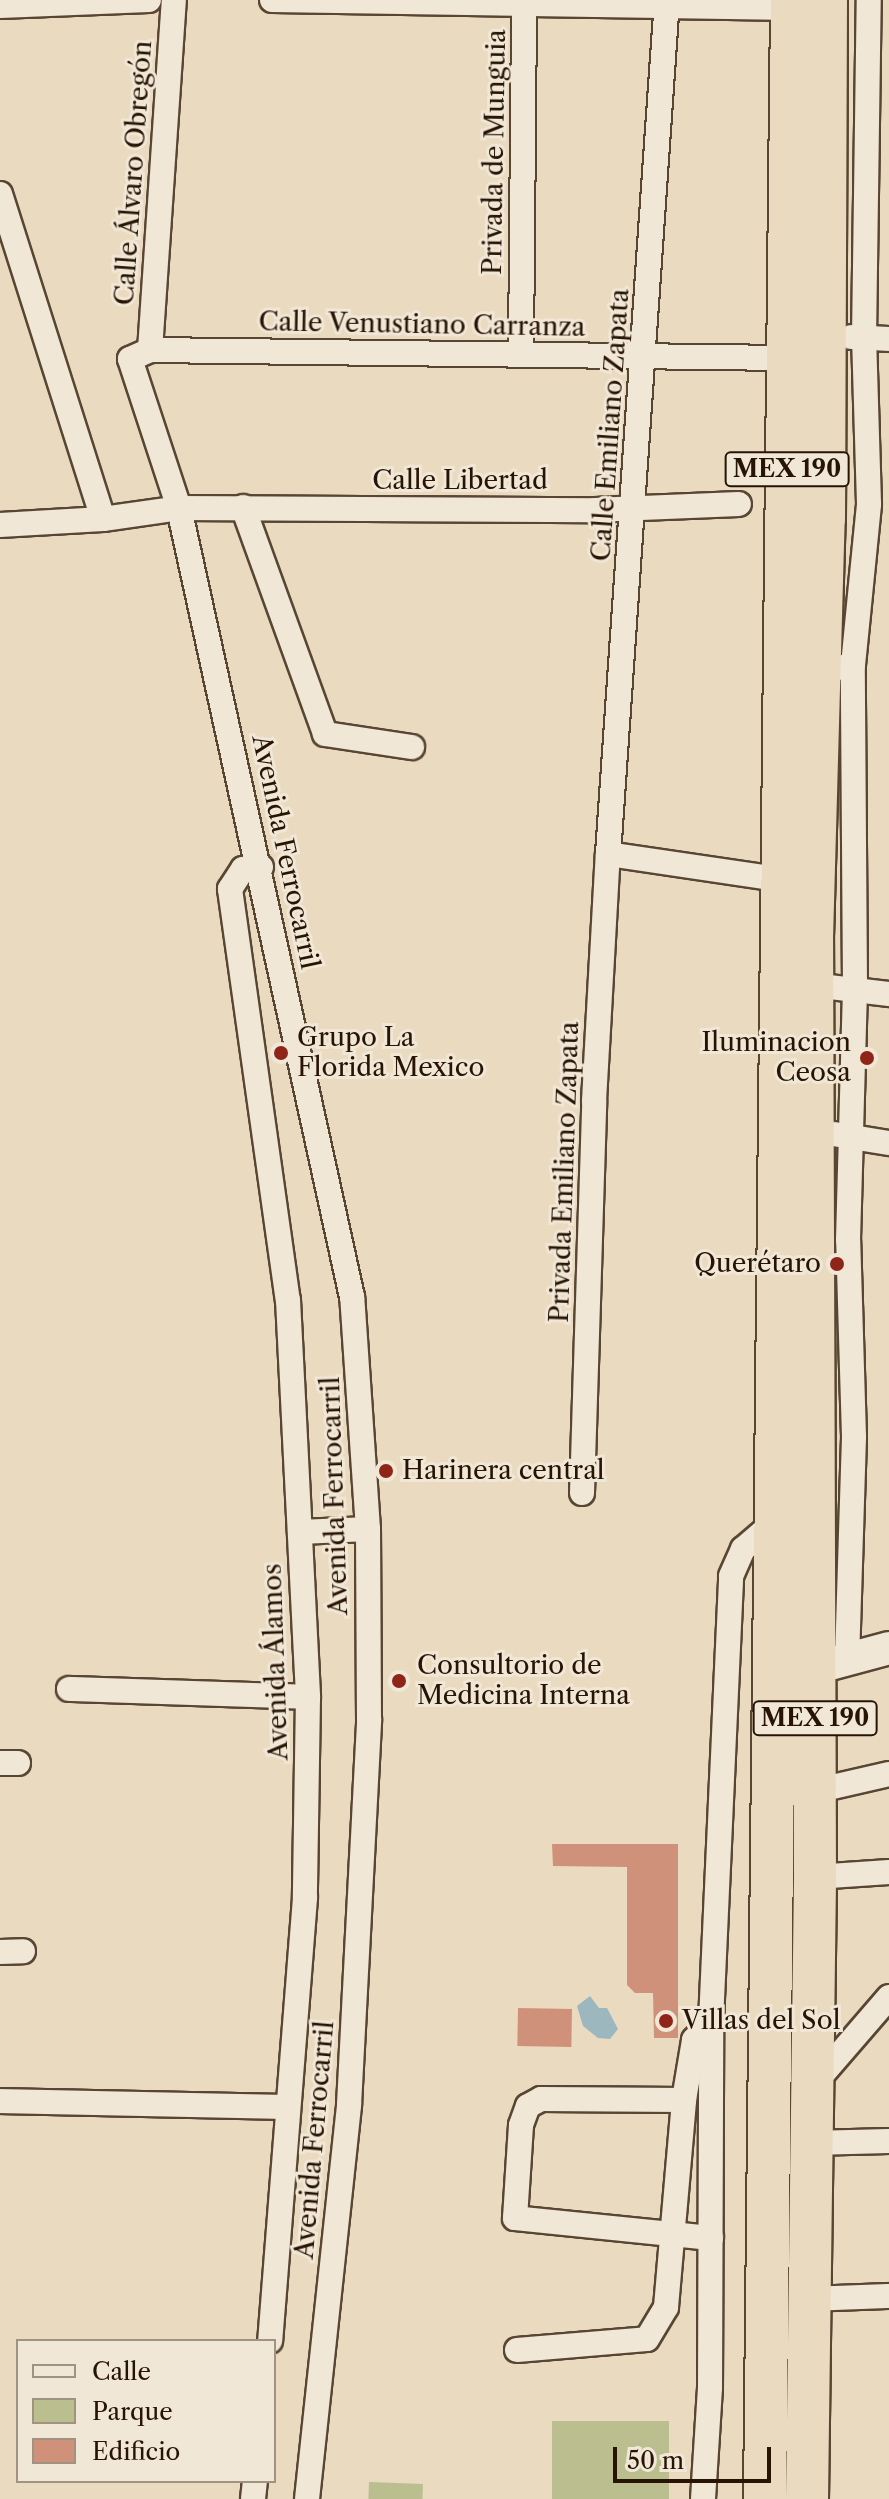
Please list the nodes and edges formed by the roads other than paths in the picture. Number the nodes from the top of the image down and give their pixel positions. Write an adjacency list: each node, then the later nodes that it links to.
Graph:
1 (149, 0): 10 (street)
2 (174, 0): 14 (street, Calle Álvaro Obregón)
3 (272, 0): 7 (street)
4 (859, 0): 5 (street)
5 (869, 0): 6 (street); 12 (street)
6 (889, 0)
7 (524, 2): 8 (street); 15 (street, Privada de Munguia)
8 (668, 3): 9 (street); 16 (street, Calle Emiliano Zapata)
9 (804, 3): 12 (highway, MEX 190); 17 (highway, MEX 190)
10 (0, 6)
11 (0, 194): 23 (street)
12 (844, 336): 13 (street); 18 (street); 25 (highway, MEX 190)
13 (889, 339)
14 (150, 350): 15 (street, Calle Venustiano Carranza); 21 (street, Avenida Ferrocarril)
15 (521, 353): 16 (street, Calle Venustiano Carranza)
16 (645, 356): 17 (street, Calle Venustiano Carranza); 22 (street, Calle Emiliano Zapata)
17 (789, 358): 29 (highway, MEX 190)
18 (879, 503): 25 (street)
19 (739, 504): 22 (street, Calle Libertad)
20 (243, 507): 21 (street, Calle Libertad); 22 (street, Calle Libertad); 26 (street)
21 (179, 508): 23 (street, Calle Libertad); 28 (street, Avenida Ferrocarril)
22 (633, 508): 27 (street, Calle Emiliano Zapata)
23 (103, 519): 24 (street, Calle Libertad)
24 (0, 525)
25 (836, 668): 30 (highway, MEX 190); 31 (street)
26 (412, 747)
27 (608, 854): 29 (street); 35 (street, Privada Emiliano Zapata)
28 (261, 867): 37 (street, Avenida Ferrocarril); 38 (street, Avenida Álamos)
29 (785, 880): 36 (highway, MEX 190)
30 (813, 985): 31 (street); 33 (highway, MEX 190)
31 (855, 986): 32 (street); 33 (street)
32 (889, 994)
33 (833, 1134): 34 (street); 40 (highway, MEX 190)
34 (889, 1143)
35 (582, 1493)
36 (777, 1520): 48 (street); 63 (highway, MEX 190)
37 (368, 1529): 38 (street); 61 (street, Avenida Ferrocarril)
38 (300, 1532): 42 (street, Avenida Álamos)
39 (889, 1648): 40 (street)
40 (831, 1664): 44 (highway, MEX 190)
41 (69, 1689): 42 (street)
42 (308, 1697): 52 (street, Avenida Álamos)
43 (889, 1774): 44 (street)
44 (815, 1791): 46 (highway, MEX 190)
45 (889, 1872): 46 (street)
46 (815, 1877): 49 (highway, MEX 190)
47 (889, 1997): 49 (street)
48 (711, 2021): 50 (street); 56 (street)
49 (814, 2084): 54 (highway, MEX 190)
50 (684, 2100): 55 (street); 55 (street)
51 (0, 2101): 52 (street)
52 (287, 2107): 59 (street, Avenida Álamos)
53 (889, 2141): 54 (street)
54 (811, 2143): 58 (highway, MEX 190)
55 (676, 2233): 56 (street); 60 (street)
56 (711, 2238): 62 (street)
57 (889, 2296): 58 (street)
58 (807, 2299): 64 (highway, MEX 190)
59 (270, 2339)
60 (517, 2350)
61 (307, 2499)
62 (703, 2499)
63 (765, 2499)
64 (807, 2499)

